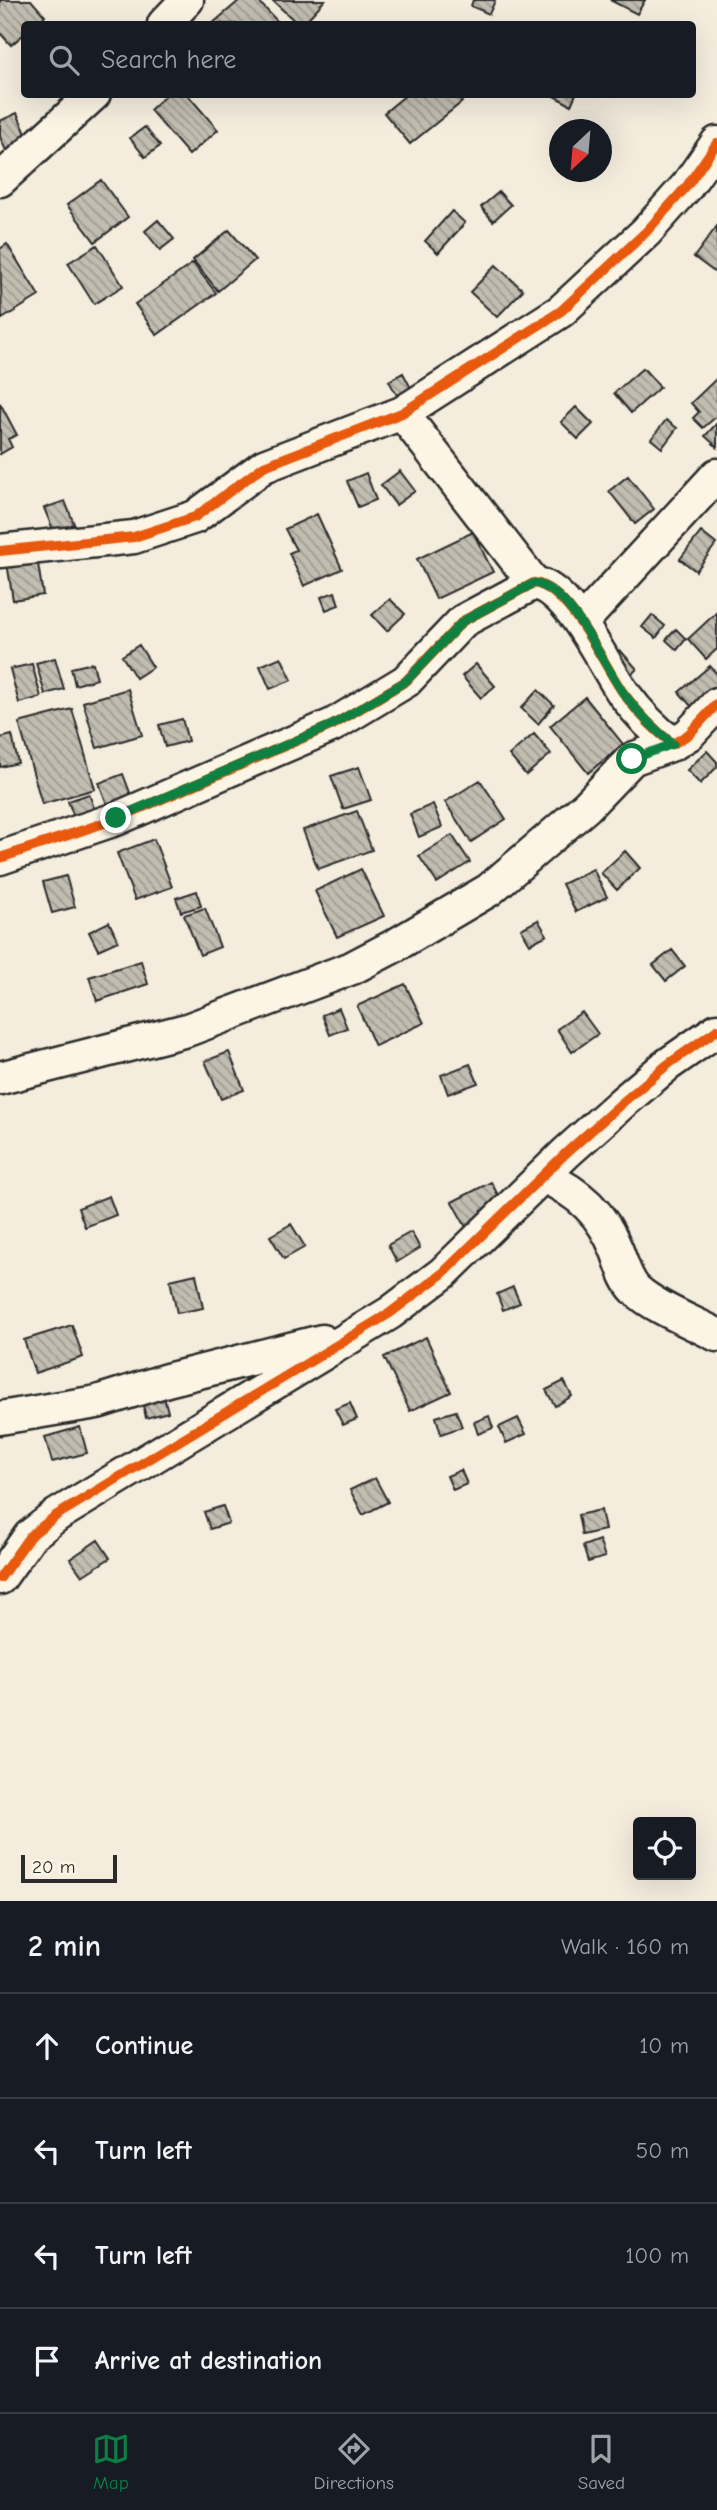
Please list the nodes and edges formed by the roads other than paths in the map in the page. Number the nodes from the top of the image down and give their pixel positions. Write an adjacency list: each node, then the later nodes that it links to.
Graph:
1 (187, 0): 2 (street)
2 (167, 21)
3 (90, 98): 5 (street)
4 (717, 143): 6 (street)
5 (0, 180)
6 (402, 413): 8 (street); 9 (street)
7 (717, 475): 10 (street)
8 (0, 551)
9 (534, 583): 10 (street); 13 (street)
10 (581, 623): 12 (street)
11 (717, 704): 12 (street)
12 (673, 744): 15 (street)
13 (0, 858)
14 (717, 1030): 16 (street)
15 (0, 1078)
16 (543, 1176): 17 (street); 18 (street)
17 (352, 1334): 19 (street); 20 (street)
18 (717, 1335)
19 (0, 1418)
20 (0, 1578)

